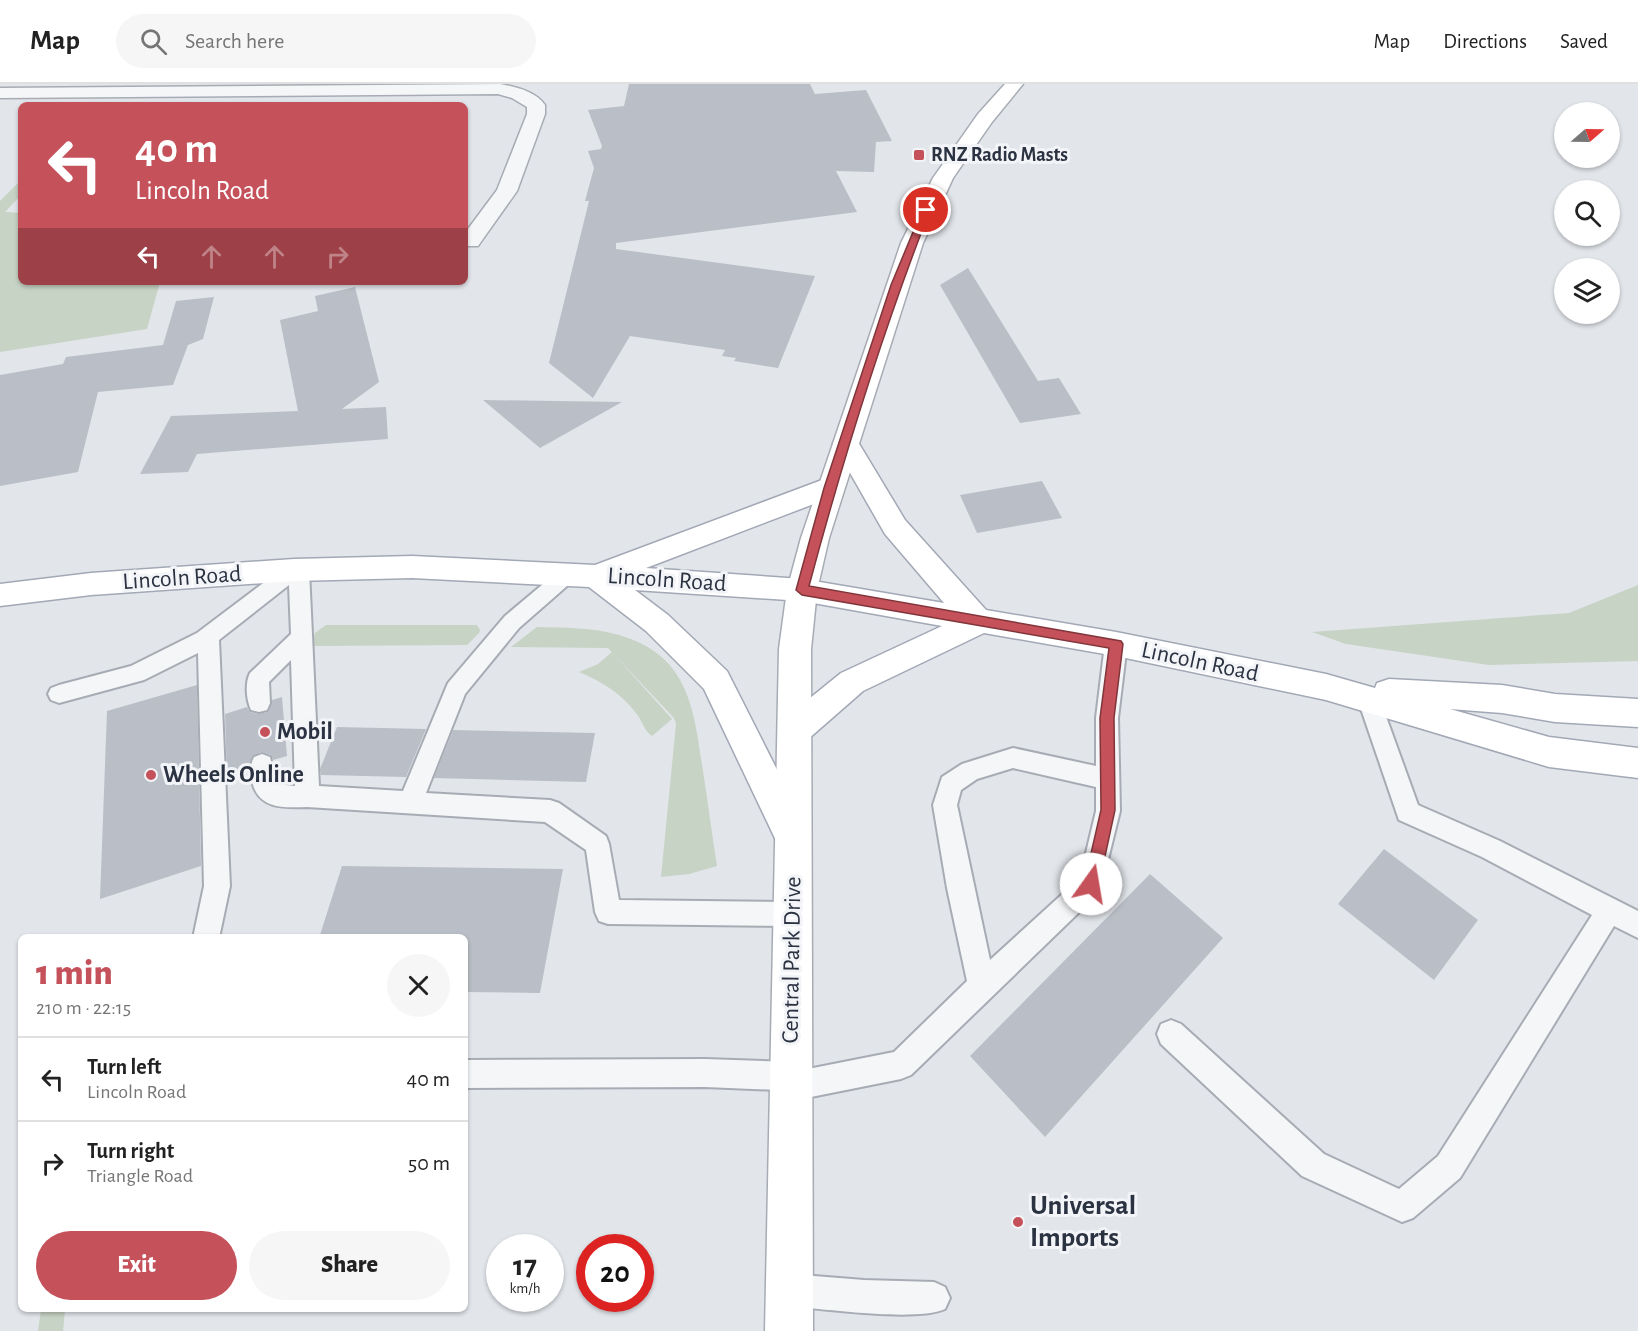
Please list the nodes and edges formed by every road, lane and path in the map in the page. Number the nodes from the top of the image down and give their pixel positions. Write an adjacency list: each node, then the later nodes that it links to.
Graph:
1 (1014, 84): 4 (main road, Central Park Drive)
2 (0, 93): 3 (street)
3 (470, 241)
4 (846, 442): 5 (main road, Central Park Drive); 10 (main road)
5 (830, 488): 7 (main road); 8 (main road, Central Park Drive)
6 (296, 570): 7 (main road, Lincoln Road); 9 (main road, Lincoln Road); 11 (lane); 12 (lane)
7 (582, 575): 8 (main road, Lincoln Road); 24 (lane); 25 (main road)
8 (802, 590): 10 (main road, Lincoln Road); 19 (main road, Central Park Drive)
9 (0, 595)
10 (979, 622): 13 (main road, Lincoln Road); 19 (main road)
11 (208, 636): 15 (lane); 29 (lane)
12 (302, 636): 17 (lane); 23 (lane)
13 (1116, 644): 14 (main road, Lincoln Road); 22 (lane)
14 (1326, 687): 16 (main road, Lincoln Road); 18 (main road, Lincoln Road)
15 (59, 694)
16 (1369, 700): 20 (main road, Lincoln Road); 26 (lane)
17 (259, 704)
18 (1638, 713)
19 (795, 730): 25 (main road, Central Park Drive)
20 (1638, 763)
21 (262, 764): 23 (lane)
22 (1108, 779): 30 (lane); 30 (lane)
23 (307, 796): 24 (lane)
24 (410, 802): 27 (lane)
25 (793, 837): 27 (main road, Central Park Drive)
26 (1610, 910): 28 (lane); 31 (lane)
27 (793, 914): 33 (main road, Central Park Drive)
28 (1638, 925)
29 (207, 934)
30 (982, 986): 33 (lane)
31 (1171, 1034)
32 (468, 1074): 33 (lane)
33 (791, 1081): 34 (main road, Central Park Drive)
34 (789, 1290): 35 (lane); 36 (main road, Central Park Drive)
35 (934, 1298)
36 (789, 1331)

